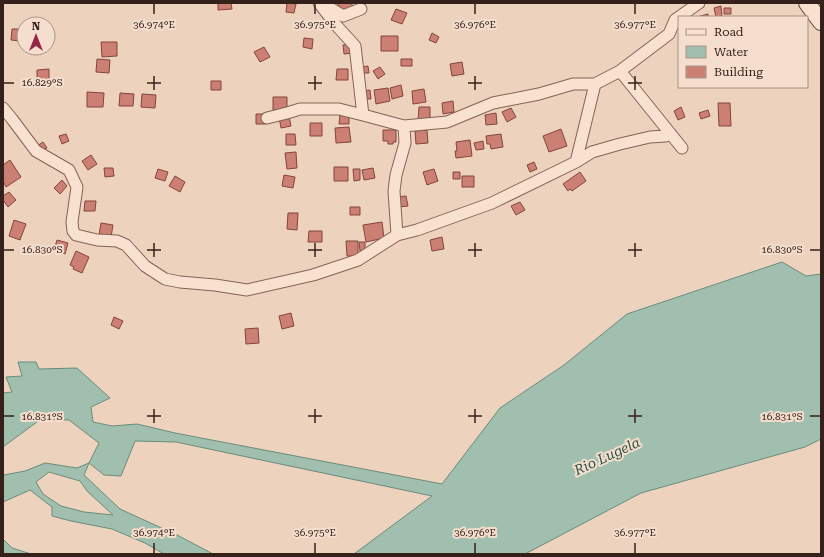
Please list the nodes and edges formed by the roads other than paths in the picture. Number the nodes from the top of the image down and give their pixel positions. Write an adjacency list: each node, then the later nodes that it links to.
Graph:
1 (320, 3): 4 (street); 11 (street)
2 (699, 3): 5 (street)
3 (807, 3): 7 (main road)
4 (361, 9)
5 (680, 16)
6 (678, 18): 8 (street)
7 (821, 22)
8 (620, 71): 9 (street); 14 (street)
9 (595, 84): 13 (street); 16 (street)
10 (3, 108): 17 (street)
11 (363, 115): 12 (street); 13 (street)
12 (267, 118)
13 (404, 126): 17 (street)
14 (671, 134): 15 (street); 16 (street)
15 (682, 148)
16 (576, 162): 17 (street)
17 (397, 235)

